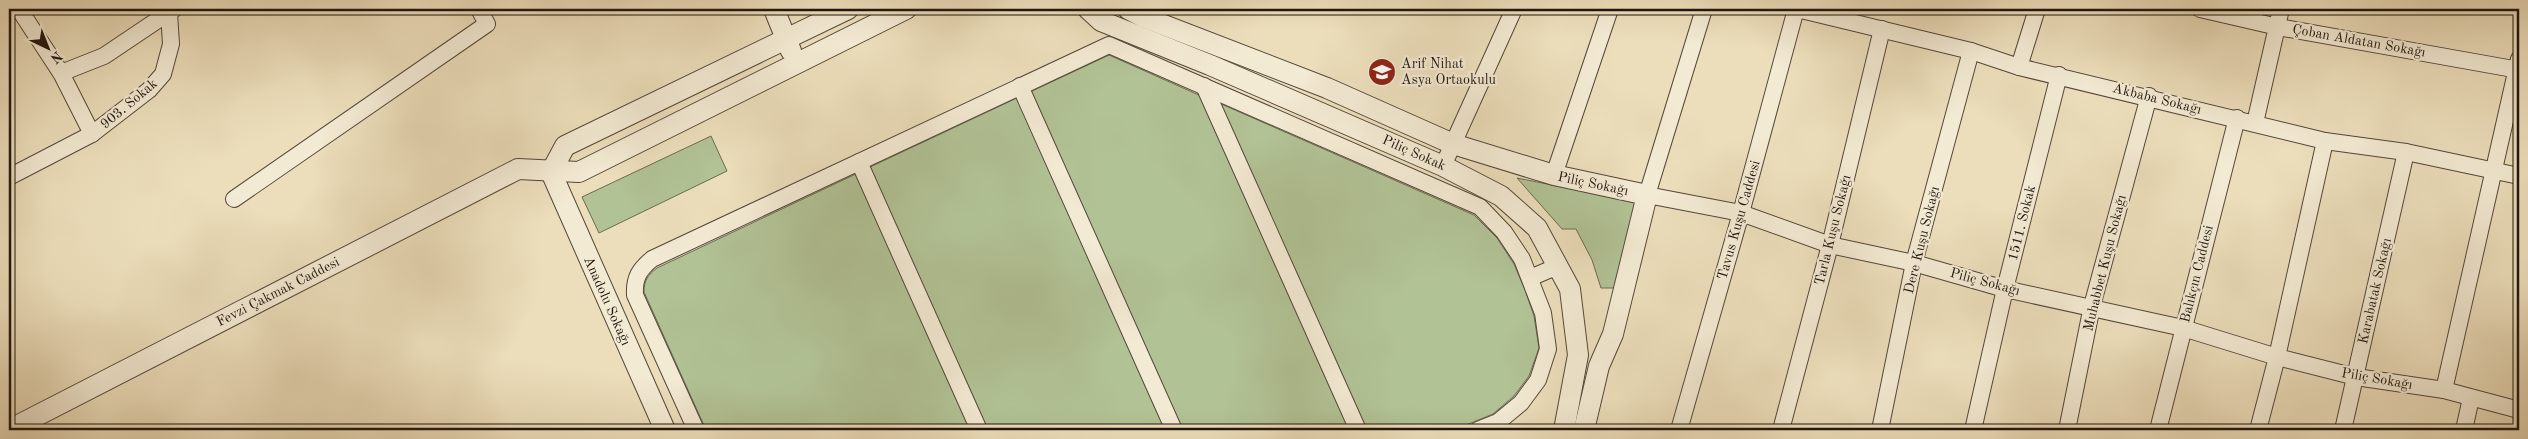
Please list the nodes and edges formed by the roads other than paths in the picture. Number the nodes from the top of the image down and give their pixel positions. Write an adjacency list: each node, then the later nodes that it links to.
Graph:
1 (19, 9): 23 (street)
2 (479, 9): 42 (street)
3 (774, 9): 18 (street)
4 (848, 9): 18 (street)
5 (906, 9): 20 (street)
6 (1088, 9): 35 (street, Piliç Sokak)
7 (1128, 9): 32 (street, Piliç Sokak)
8 (1514, 9): 32 (street)
9 (1610, 9): 38 (street)
10 (1704, 9): 41 (street)
11 (1796, 9): 17 (street, Akbaba Sokağı); 43 (street, Tavus Kuşu Caddesi)
12 (2037, 9): 22 (street)
13 (2200, 9): 16 (street, Çoban Aldatan Sokağı)
14 (2281, 9): 16 (street)
15 (171, 11): 23 (street); 30 (street, 903. Sokak)
16 (2278, 26): 21 (street, Çoban Aldatan Sokağı); 29 (street)
17 (1882, 29): 19 (street, Akbaba Sokağı); 44 (street, Tarla Kuşu Sokağı)
18 (786, 39): 20 (street); 37 (street)
19 (1971, 51): 22 (street, Akbaba Sokağı); 45 (street, Dere Kuşu Sokağı)
20 (796, 63): 37 (street)
21 (2518, 66): 36 (street)
22 (2019, 67): 24 (street, Akbaba Sokağı)
23 (62, 73): 30 (street)
24 (2059, 76): 27 (street, Akbaba Sokağı); 48 (street, 1511. Sokak)
25 (1020, 86): 26 (street); 34 (street); 60 (street)
26 (1204, 86): 47 (street); 61 (street)
27 (2149, 96): 28 (street, Akbaba Sokağı); 49 (street, Muhabbet Kuşu Sokağı)
28 (2237, 118): 29 (street, Akbaba Sokağı); 50 (street, Balıkçın Caddesi)
29 (2255, 123): 31 (street, Akbaba Sokağı)
30 (92, 134): 40 (street, 903. Sokak)
31 (2325, 141): 33 (street, Akbaba Sokağı); 51 (street)
32 (1453, 144): 35 (street); 38 (street, Piliç Sokağı)
33 (2406, 152): 36 (street, Akbaba Sokağı); 52 (street, Karabatak Sokağı)
34 (859, 162): 58 (street); 59 (street)
35 (1443, 166): 46 (street, Piliç Sokak)
36 (2493, 170): 39 (street, Akbaba Sokağı); 53 (street)
37 (552, 172): 56 (street, Fevzi Çakmak Caddesi); 57 (street, Anadolu Sokağı)
38 (1554, 175): 41 (street, Piliç Sokağı)
39 (2519, 176)
40 (9, 177)
41 (1647, 195): 43 (street, Piliç Sokağı); 64 (street)
42 (234, 199)
43 (1741, 213): 44 (street, Piliç Sokağı); 65 (street, Tavus Kuşu Caddesi)
44 (1830, 245): 45 (street, Piliç Sokağı); 66 (street, Tarla Kuşu Sokağı)
45 (1914, 263): 48 (street, Piliç Sokağı); 67 (street, Dere Kuşu Sokağı)
46 (1558, 266): 47 (street); 63 (street, Piliç Sokak)
47 (1530, 278): 62 (street)
48 (2005, 289): 49 (street, Piliç Sokağı); 68 (street, 1511. Sokak)
49 (2092, 306): 50 (street, Piliç Sokağı); 69 (street, Muhabbet Kuşu Sokağı)
50 (2183, 328): 51 (street, Piliç Sokağı); 70 (street, Balıkçın Caddesi)
51 (2277, 357): 52 (street, Piliç Sokağı); 71 (street)
52 (2356, 377): 53 (street, Piliç Sokağı); 72 (street, Karabatak Sokağı)
53 (2444, 390): 54 (street, Piliç Sokağı)
54 (2471, 398): 55 (street, Piliç Sokağı); 73 (street)
55 (2519, 410)
56 (9, 430)
57 (665, 430)
58 (696, 430)
59 (979, 430)
60 (1174, 430)
61 (1358, 430)
62 (1478, 430)
63 (1564, 430)
64 (1584, 430)
65 (1679, 430)
66 (1780, 430)
67 (1880, 430)
68 (1973, 430)
69 (2066, 430)
70 (2158, 430)
71 (2258, 430)
72 (2343, 430)
73 (2464, 430)

